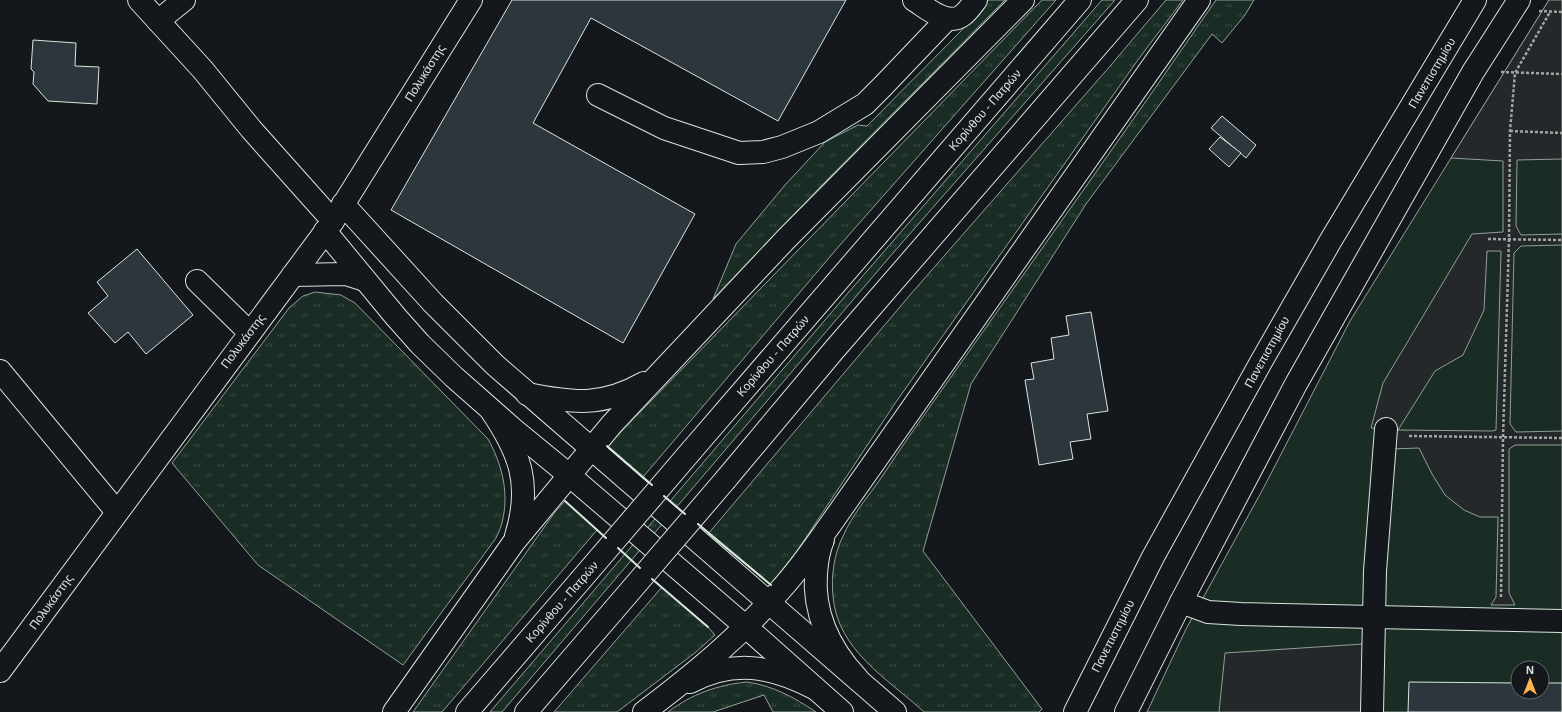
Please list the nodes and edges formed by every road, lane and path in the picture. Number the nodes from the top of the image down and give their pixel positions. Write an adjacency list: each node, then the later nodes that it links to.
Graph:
1 (139, 0): 14 (main road)
2 (184, 0): 14 (main road)
3 (470, 0): 20 (main road, Πολυκάστης)
4 (914, 0): 13 (main road)
5 (976, 0): 13 (main road)
6 (1023, 0): 28 (main road)
7 (1080, 0): 52 (main road, Κορίνθου - Πατρών, bridge)
8 (1137, 0): 53 (main road, bridge)
9 (1200, 0): 38 (main road)
10 (1475, 0): 50 (main road, Πανεπιστημίου)
11 (1519, 0): 41 (main road)
12 (1562, 12): 15 (path)
13 (947, 19): 17 (main road)
14 (158, 21): 20 (main road)
15 (1515, 73): 16 (path); 18 (path)
16 (1562, 74)
17 (598, 95)
18 (1510, 131): 19 (path); 22 (path)
19 (1562, 133)
20 (334, 219): 24 (main road, Πολυκάστης); 25 (main road); 30 (main road)
21 (1488, 239): 22 (path)
22 (1509, 240): 23 (path); 33 (path)
23 (1562, 240)
24 (293, 275): 25 (main road); 27 (main road, Πολυκάστης)
25 (365, 280): 31 (main road)
26 (197, 281): 27 (main road)
27 (250, 333): 37 (main road, Πολυκάστης)
28 (664, 368): 30 (main road); 35 (main road)
29 (0, 371): 37 (main road)
30 (527, 394): 35 (main road)
31 (491, 410): 36 (main road); 39 (main road)
32 (1385, 432): 33 (path); 42 (main road)
33 (1503, 436): 34 (path); 43 (path)
34 (1562, 438)
35 (590, 449): 36 (main road); 40 (main road)
36 (569, 475): 39 (main road); 45 (main road)
37 (117, 512): 46 (main road, Πολυκάστης)
38 (830, 525): 40 (main road); 47 (main road)
39 (514, 542): 51 (main road)
40 (769, 602): 45 (main road); 47 (main road)
41 (1181, 602): 42 (main road); 57 (main road)
42 (1375, 617): 43 (main road); 58 (main road)
43 (1501, 619): 44 (main road)
44 (1562, 621)
45 (745, 626): 48 (main road); 49 (main road)
46 (0, 671)
47 (857, 678): 56 (main road)
48 (814, 688): 49 (main road); 55 (main road)
49 (671, 692): 54 (main road)
50 (1075, 708)
51 (394, 712)
52 (467, 712)
53 (526, 712)
54 (644, 712)
55 (842, 712)
56 (895, 712)
57 (1126, 712)
58 (1372, 712)

